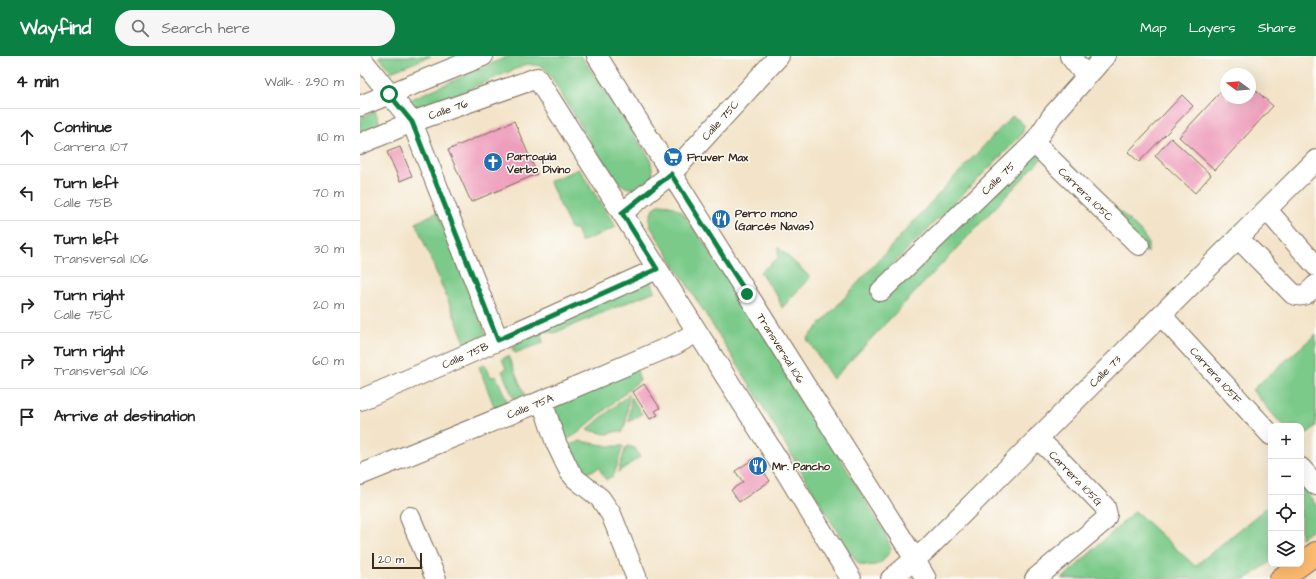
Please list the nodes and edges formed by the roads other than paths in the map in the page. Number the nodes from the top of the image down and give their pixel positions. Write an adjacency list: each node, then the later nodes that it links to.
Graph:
1 (483, 56): 8 (street)
2 (597, 56): 14 (street, Transversal 106)
3 (779, 56): 14 (street, Calle 75C)
4 (1070, 56): 7 (street)
5 (1105, 56): 7 (street, Calle 75)
6 (360, 57): 8 (street)
7 (1086, 76): 11 (street, Calle 75)
8 (389, 94): 9 (street); 10 (street)
9 (360, 106)
10 (412, 122): 12 (street, Calle 76); 16 (street, Calle 76); 25 (street)
11 (1034, 143): 18 (street, Carrera 105C); 22 (street, Calle 75)
12 (360, 144)
13 (1316, 160): 15 (street, Calle 73)
14 (671, 174): 16 (street, Calle 75C); 35 (street, Transversal 106)
15 (1267, 210): 17 (street, Calle 73); 19 (street)
16 (622, 213): 20 (street)
17 (1238, 238): 21 (street); 23 (street, Calle 73)
18 (1139, 245)
19 (1316, 266)
20 (657, 269): 24 (street); 25 (street, Calle 75B)
21 (1316, 285)
22 (881, 291)
23 (1161, 315): 28 (street, Carrera 105F); 29 (street, Calle 73)
24 (697, 332): 27 (street, Calle 75A); 38 (street)
25 (498, 340): 26 (street, Calle 75B)
26 (360, 400)
27 (542, 401): 31 (street, Calle 75A); 37 (street)
28 (1268, 432)
29 (1037, 438): 35 (street, Calle 73); 41 (street, Carrera 105G)
30 (1304, 471): 32 (street)
31 (360, 475)
32 (1316, 485)
33 (410, 517): 36 (street)
34 (1316, 553): 42 (main road)
35 (915, 560): 39 (street, Calle 73); 40 (street, Transversal 106)
36 (436, 579)
37 (637, 579)
38 (851, 579)
39 (891, 579)
40 (926, 579)
41 (1035, 579)
42 (1281, 579)

